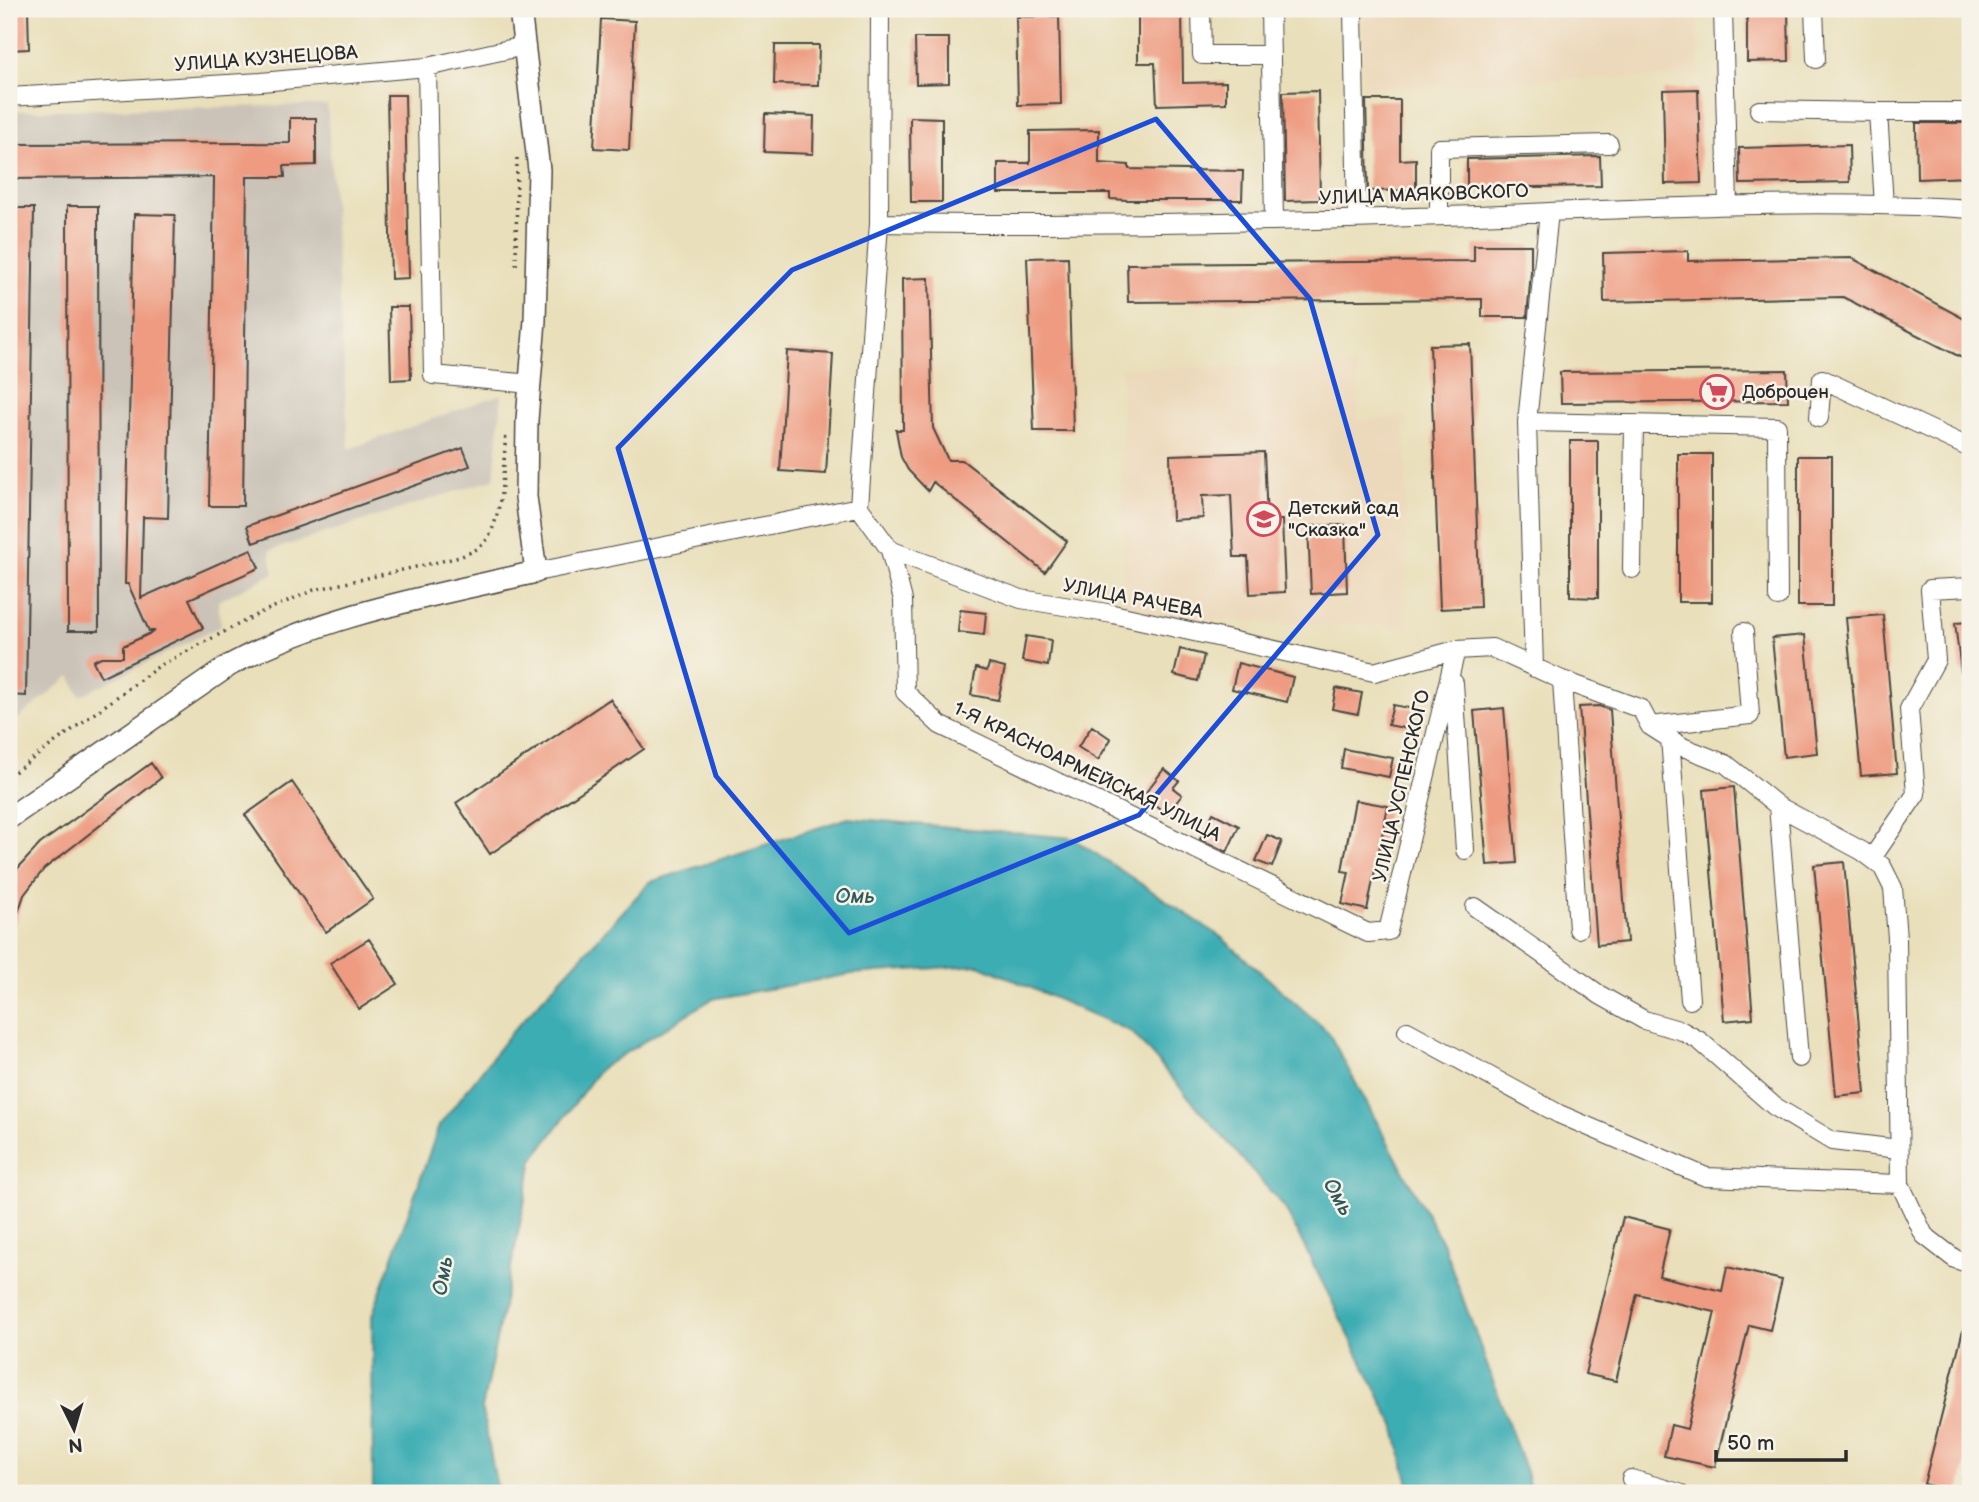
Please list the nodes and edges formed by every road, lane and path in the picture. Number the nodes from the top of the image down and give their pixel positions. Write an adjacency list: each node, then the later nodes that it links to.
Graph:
1 (520, 9): 8 (main road)
2 (880, 9): 25 (street)
3 (1201, 9): 9 (street)
4 (1270, 9): 9 (street)
5 (1353, 9): 23 (street)
6 (1723, 9): 19 (street)
7 (1814, 9): 10 (street)
8 (524, 46): 11 (street, УЛИЦА КУЗНЕЦОВА); 27 (main road)
9 (1271, 55): 24 (street)
10 (1816, 59)
11 (427, 67): 12 (street, УЛИЦА КУЗНЕЦОВА); 27 (street)
12 (9, 97)
13 (1759, 110): 14 (street)
14 (1878, 112): 15 (street); 18 (street)
15 (1970, 112)
16 (1608, 144): 22 (street)
17 (516, 145): 26 (path)
18 (1884, 205): 19 (street, УЛИЦА МАЯКОВСКОГО); 20 (street, УЛИЦА МАЯКОВСКОГО)
19 (1728, 206): 21 (street, УЛИЦА МАЯКОВСКОГО)
20 (1970, 209)
21 (1549, 212): 22 (street, УЛИЦА МАЯКОВСКОГО); 29 (street)
22 (1439, 216): 23 (street, УЛИЦА МАЯКОВСКОГО)
23 (1357, 219): 24 (street, УЛИЦА МАЯКОВСКОГО)
24 (1274, 220): 25 (street, УЛИЦА МАЯКОВСКОГО)
25 (879, 223): 33 (street)
26 (516, 275)
27 (531, 384): 36 (main road)
28 (1819, 418): 32 (street)
29 (1527, 422): 31 (street); 41 (street)
30 (508, 423): 45 (path)
31 (1634, 424): 35 (street); 38 (street)
32 (1970, 448)
33 (859, 507): 34 (street); 36 (street)
34 (890, 550): 40 (street, УЛИЦА РАЧЕВА); 52 (street, 1-Я КРАСНОАРМЕЙСКАЯ УЛИЦА)
35 (1632, 569)
36 (536, 572): 47 (main road)
37 (1970, 587): 49 (street)
38 (1778, 597)
39 (1744, 632): 43 (street)
40 (1454, 658): 41 (street); 48 (street); 52 (street, УЛИЦА УСПЕНСКОГО)
41 (1534, 668): 42 (street)
42 (1562, 680): 43 (street); 51 (street)
43 (1650, 726): 44 (street)
44 (1670, 738): 46 (street); 53 (street)
45 (9, 776)
46 (1778, 807): 49 (street); 55 (street)
47 (9, 818)
48 (1465, 850)
49 (1872, 858): 56 (street)
50 (1475, 907): 56 (street)
51 (1578, 929)
52 (1388, 931)
53 (1690, 1000)
54 (1407, 1031): 57 (street)
55 (1799, 1058)
56 (1898, 1149): 57 (street)
57 (1900, 1184): 58 (street)
58 (1970, 1264)
59 (1631, 1479): 60 (street)
60 (1679, 1493)

